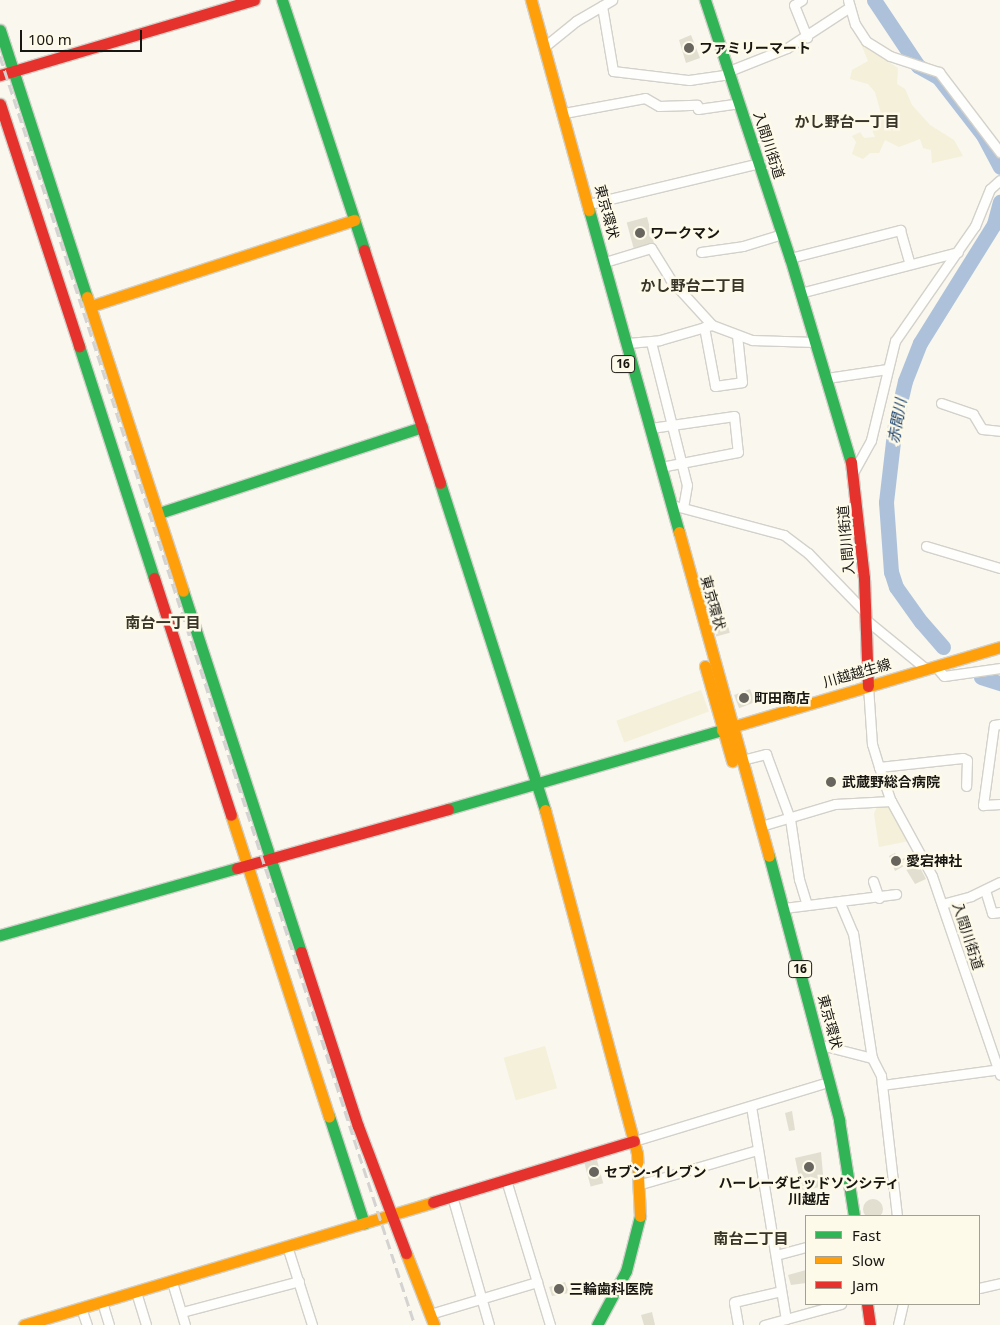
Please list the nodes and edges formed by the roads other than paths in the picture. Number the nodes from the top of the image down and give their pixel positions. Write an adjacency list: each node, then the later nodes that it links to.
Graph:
1 (254, 0): 13 (main road)
2 (282, 0): 23 (main road)
3 (524, 0): 57 (main road, 東京環状 / 16)
4 (531, 0): 12 (main road, 東京環状 / 16)
5 (612, 0): 9 (street)
6 (705, 0): 14 (main road, 入間川街道)
7 (802, 0): 11 (street)
8 (849, 4): 11 (street); 19 (street)
9 (602, 6): 12 (street); 14 (street)
10 (0, 30): 13 (main road)
11 (807, 37): 14 (street)
12 (544, 47): 18 (main road, 東京環状 / 16)
13 (13, 71): 15 (main road); 31 (main road)
14 (729, 72): 16 (main road, 入間川街道)
15 (0, 75)
16 (740, 103): 18 (street); 20 (main road, 入間川街道)
17 (0, 104): 67 (main road)
18 (564, 113): 22 (main road, 東京環状 / 16)
19 (1000, 152)
20 (760, 163): 22 (street); 24 (main road, 入間川街道)
21 (1000, 180): 26 (street)
22 (589, 204): 28 (main road, 東京環状 / 16)
23 (354, 220): 31 (main road); 41 (main road)
24 (782, 234): 25 (street); 27 (main road, 入間川街道)
25 (701, 252)
26 (958, 252): 29 (street); 37 (street)
27 (790, 258): 29 (street); 30 (main road, 入間川街道)
28 (605, 262): 32 (street); 36 (main road, 東京環状 / 16)
29 (910, 264): 30 (street)
30 (800, 293): 35 (main road, 入間川街道)
31 (91, 306): 48 (main road)
32 (708, 326): 33 (street); 33 (street); 34 (street)
33 (737, 335): 35 (street)
34 (651, 342): 36 (street); 40 (street)
35 (815, 342): 38 (main road, 入間川街道)
36 (628, 344): 42 (main road, 東京環状 / 16)
37 (887, 369): 38 (street); 46 (street)
38 (827, 378): 46 (main road, 入間川街道)
39 (941, 403): 43 (street)
40 (672, 424): 42 (street); 44 (street); 44 (street)
41 (422, 427): 48 (main road); 60 (main road)
42 (651, 428): 45 (main road, 東京環状 / 16)
43 (1000, 431)
44 (682, 462): 45 (street); 47 (street)
45 (661, 467): 47 (main road, 東京環状 / 16)
46 (854, 471): 51 (main road, 入間川街道)
47 (677, 506): 51 (street); 57 (main road, 東京環状 / 16)
48 (158, 514): 66 (main road)
49 (926, 546): 50 (street)
50 (1000, 568)
51 (865, 616): 53 (street); 55 (main road, 入間川街道)
52 (1000, 647): 53 (main road, 川越越生線)
53 (931, 667): 54 (street); 55 (main road, 川越越生線)
54 (1000, 668)
55 (868, 686): 57 (main road, 川越越生線); 59 (street, 入間川街道)
56 (1000, 724): 63 (street)
57 (727, 727): 58 (main road, 東京環状 / 16); 60 (main road, 川越越生線); 82 (main road, 東京環状 / 16)
58 (742, 760): 64 (street); 65 (main road, 東京環状 / 16)
59 (879, 767): 61 (street); 62 (street, 入間川街道)
60 (538, 782): 66 (main road, 川越越生線); 85 (main road)
61 (966, 786)
62 (891, 801): 64 (street); 74 (street, 入間川街道)
63 (1000, 804)
64 (790, 819): 65 (street); 75 (street)
65 (761, 826): 76 (main road, 東京環状 / 16)
66 (271, 859): 67 (main road, 川越越生線); 90 (main road)
67 (247, 866): 78 (main road, 川越越生線); 94 (main road)
68 (873, 881): 72 (street)
69 (1000, 882): 70 (street)
70 (985, 890): 74 (street); 77 (street)
71 (896, 894): 72 (street)
72 (879, 898): 73 (street)
73 (840, 903): 75 (street); 80 (street)
74 (942, 904): 81 (street, 入間川街道)
75 (807, 905): 76 (street)
76 (784, 908): 79 (main road, 東京環状 / 16)
77 (1000, 912)
78 (0, 935)
79 (821, 1045): 80 (street); 92 (main road, 東京環状 / 16)
80 (872, 1058): 83 (street)
81 (999, 1071): 83 (street)
82 (822, 1084): 84 (street); 91 (main road, 東京環状 / 16)
83 (882, 1085): 93 (street)
84 (752, 1106): 85 (street); 86 (street)
85 (634, 1141): 87 (main road); 88 (main road)
86 (758, 1150): 88 (street); 97 (street)
87 (506, 1180): 89 (main road); 100 (street)
88 (641, 1184): 123 (main road)
89 (452, 1196): 90 (main road); 105 (street)
90 (392, 1215): 94 (main road); 114 (main road)
91 (844, 1215)
92 (854, 1215)
93 (897, 1215)
94 (364, 1223): 95 (main road)
95 (287, 1246): 98 (street); 99 (main road)
96 (805, 1246): 97 (street)
97 (776, 1255): 103 (street)
98 (298, 1281): 112 (street); 120 (street)
99 (172, 1282): 104 (main road); 112 (street)
100 (537, 1282): 105 (street); 122 (street)
101 (1000, 1282): 102 (street)
102 (980, 1288)
103 (781, 1291): 113 (street); 124 (street)
104 (136, 1292): 106 (main road); 118 (street)
105 (481, 1298): 114 (street); 121 (street)
106 (102, 1302): 111 (main road); 117 (street)
107 (837, 1305): 113 (street)
108 (857, 1305): 126 (main road)
109 (866, 1305): 127 (main road)
110 (906, 1305): 128 (street)
111 (81, 1308): 115 (main road); 116 (street)
112 (182, 1312): 119 (street)
113 (786, 1319): 125 (street)
114 (432, 1320)
115 (24, 1325)
116 (87, 1325)
117 (109, 1325)
118 (146, 1325)
119 (185, 1325)
120 (312, 1325)
121 (490, 1325)
122 (550, 1325)
123 (597, 1325)
124 (738, 1325)
125 (764, 1325)
126 (860, 1325)
127 (870, 1325)
128 (898, 1325)

